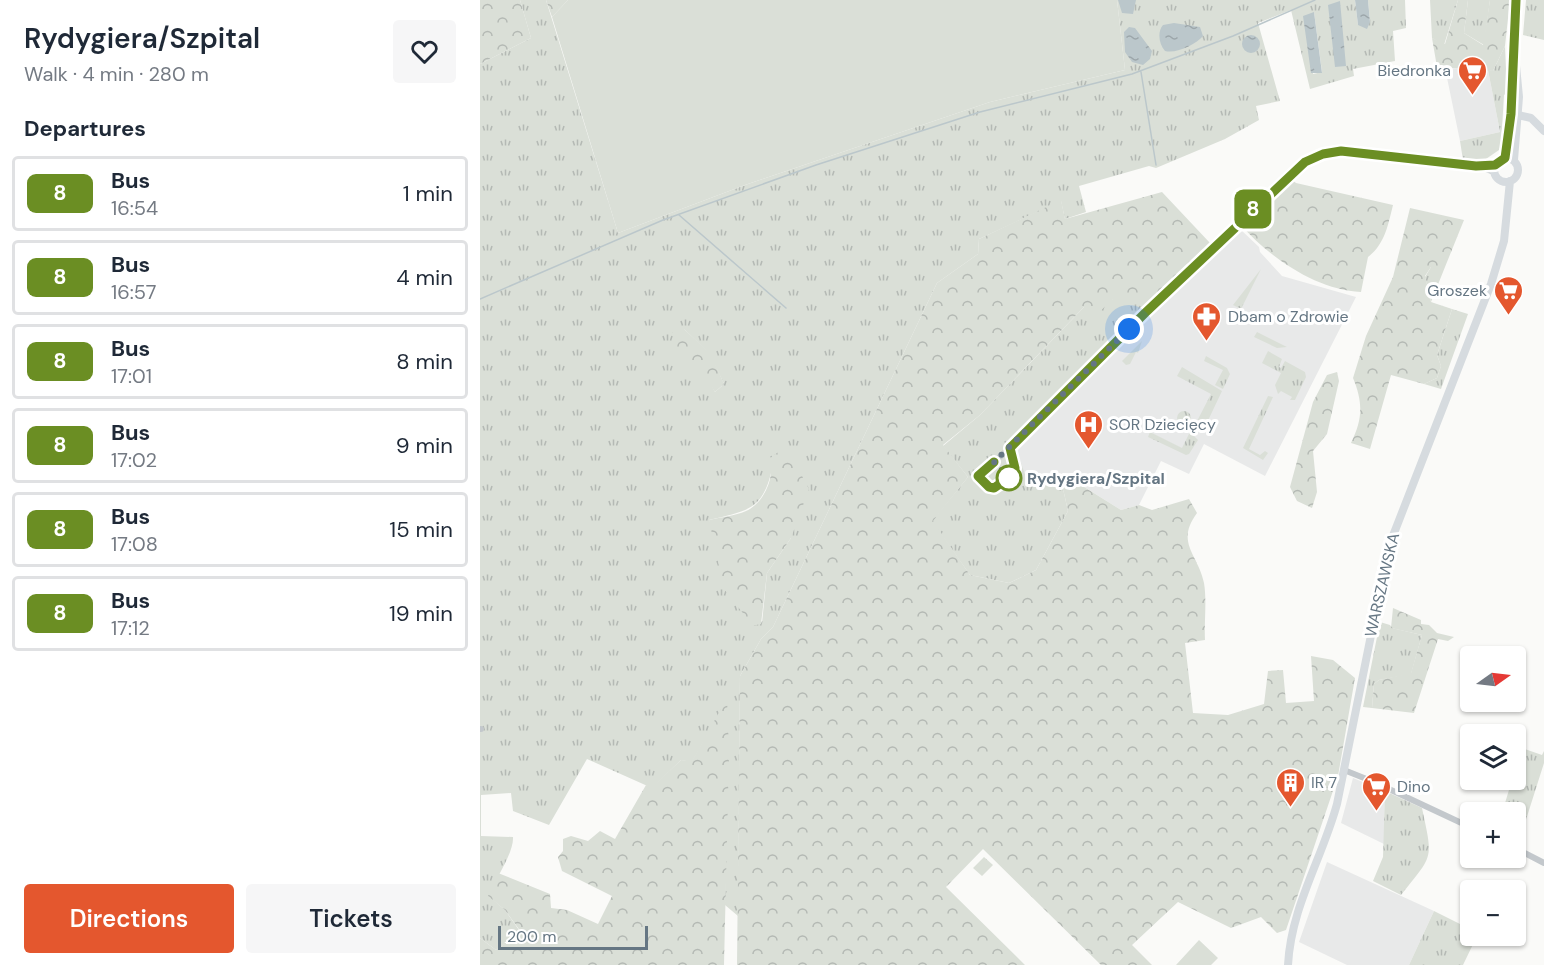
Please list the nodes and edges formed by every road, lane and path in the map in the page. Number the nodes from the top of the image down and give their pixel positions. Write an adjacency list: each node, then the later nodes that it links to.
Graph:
1 (1516, 0): 2 (main road)
2 (1514, 114): 3 (main road); 4 (main road)
3 (1544, 131)
4 (1509, 159): 5 (main road); 6 (main road, WARSZAWSKA)
5 (1495, 168): 6 (main road); 7 (street)
6 (1506, 181): 8 (main road, WARSZAWSKA)
7 (978, 476)
8 (1344, 770): 9 (street); 12 (main road, WARSZAWSKA)
9 (1460, 822)
10 (1526, 854): 11 (street)
11 (1544, 863)
12 (1288, 965)

